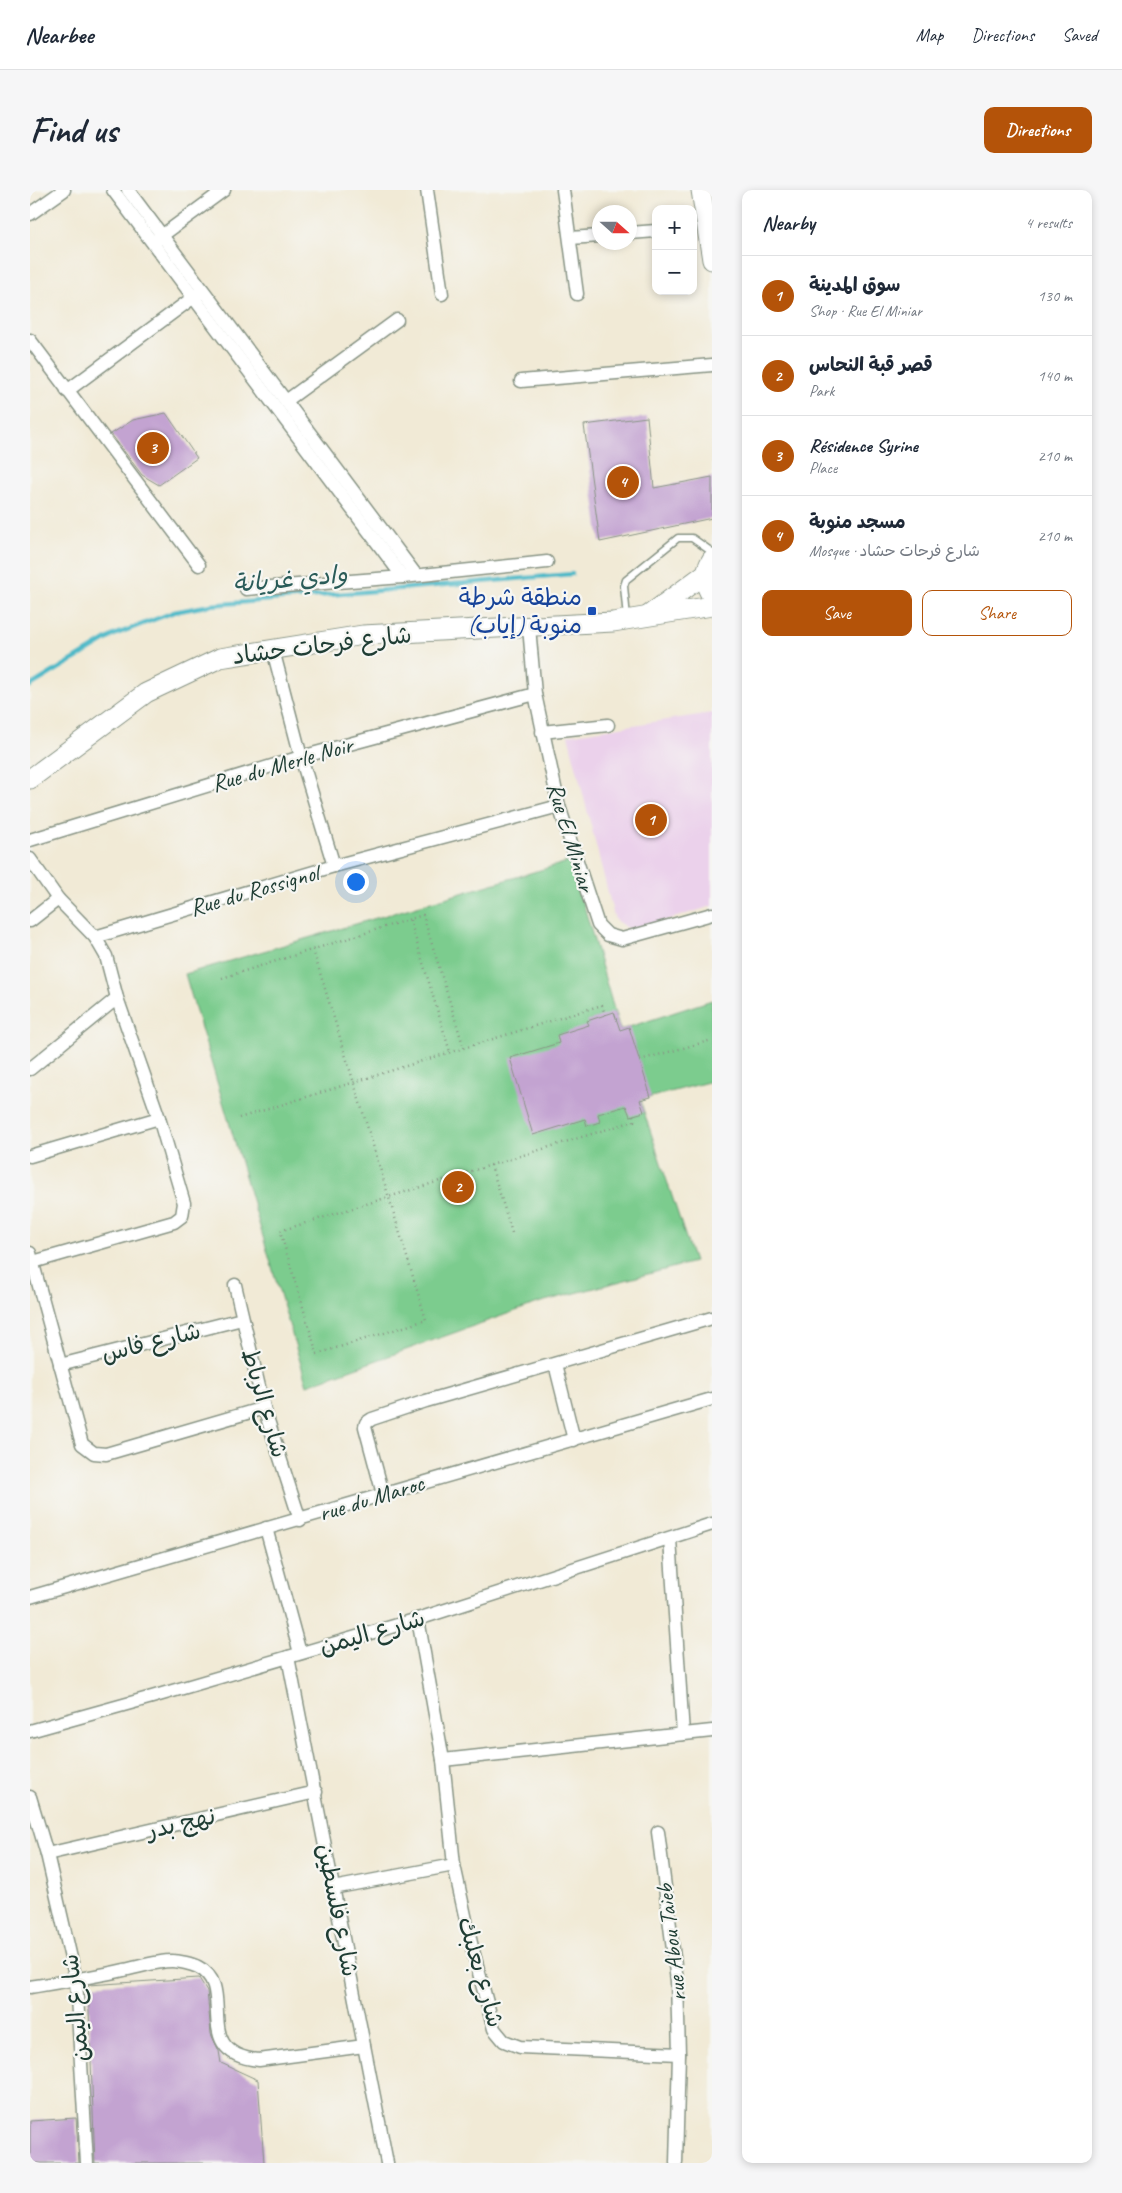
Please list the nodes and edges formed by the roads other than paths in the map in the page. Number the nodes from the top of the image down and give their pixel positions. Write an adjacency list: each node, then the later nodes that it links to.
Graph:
1 (64, 190): 8 (street)
2 (113, 190): 14 (street)
3 (128, 190): 14 (street)
4 (224, 190): 14 (street)
5 (426, 190): 17 (street)
6 (564, 190): 13 (street)
7 (705, 195): 9 (street)
8 (30, 214)
9 (700, 227): 15 (street)
10 (652, 231): 11 (street)
11 (637, 232)
12 (592, 237): 13 (street)
13 (570, 238): 18 (street)
14 (157, 239): 16 (street)
15 (712, 260)
16 (198, 294): 23 (street); 24 (street); 29 (street)
17 (442, 294)
18 (578, 294)
19 (397, 320): 24 (street)
20 (30, 340): 23 (street)
21 (712, 365): 22 (street)
22 (521, 381)
23 (67, 391): 27 (street)
24 (286, 401): 29 (street)
25 (712, 552): 34 (lane)
26 (547, 562): 29 (street)
27 (199, 565)
28 (709, 566): 31 (street); 33 (street, شارع فرحات حشاد)
29 (409, 576): 30 (street)
30 (246, 589)
31 (712, 596)
32 (712, 606): 33 (street, شارع فرحات حشاد)
33 (650, 615): 34 (street, شارع فرحات حشاد)
34 (627, 619): 35 (street, شارع فرحات حشاد)
35 (529, 627): 36 (street, شارع فرحات حشاد); 37 (street, Rue El Miniar)
36 (273, 650): 40 (street); 41 (street, شارع فرحات حشاد)
37 (535, 694): 39 (street, Rue El Miniar); 40 (street, Rue du Merle Noir)
38 (608, 725): 39 (street)
39 (542, 732): 42 (street, Rue El Miniar)
40 (301, 758): 43 (street, Rue du Merle Noir); 45 (street)
41 (30, 779)
42 (559, 806): 45 (street, Rue du Rossignol); 47 (street, Rue El Miniar)
43 (30, 840)
44 (30, 859): 46 (street)
45 (334, 866): 49 (street, Rue du Rossignol)
46 (58, 899): 48 (street); 49 (street)
47 (712, 914)
48 (30, 921)
49 (95, 937): 50 (street)
50 (117, 998): 51 (street); 52 (street)
51 (30, 1069)
52 (159, 1118): 53 (street); 54 (street)
53 (30, 1156)
54 (31, 1258): 59 (street)
55 (235, 1285): 57 (street, شارع الرباط)
56 (712, 1318): 58 (street)
57 (242, 1319): 59 (street, شارع فاس); 61 (street, شارع الرباط)
58 (555, 1364): 62 (street); 63 (street)
59 (60, 1365): 61 (street)
60 (712, 1399): 62 (street, rue du Maroc)
61 (264, 1408): 64 (street, شارع الرباط)
62 (574, 1440): 63 (street, rue du Maroc)
63 (384, 1494): 64 (street, rue du Maroc)
64 (300, 1520): 66 (street, rue du Maroc)
65 (712, 1524): 67 (street, شارع اليمن)
66 (266, 1528): 68 (street, rue du Maroc); 70 (street, شارع فلسطين)
67 (670, 1539): 69 (street, شارع اليمن); 73 (street)
68 (30, 1597)
69 (418, 1619): 70 (street, شارع اليمن); 74 (street, شارع بعلبك)
70 (294, 1655): 71 (street, شارع اليمن); 75 (street, شارع فلسطين)
71 (30, 1730)
72 (712, 1731): 73 (street)
73 (683, 1734): 74 (street)
74 (443, 1760): 80 (street, شارع بعلبك)
75 (316, 1792): 79 (street, نهج بدر); 81 (street, شارع فلسطين)
76 (30, 1797): 77 (street, شارع اليمن)
77 (34, 1827): 79 (street, شارع اليمن)
78 (658, 1832): 85 (street, rue Abou Taieb)
79 (47, 1854): 82 (street, شارع اليمن)
80 (454, 1865): 81 (street); 85 (street, شارع بعلبك)
81 (333, 1888): 84 (street, شارع فلسطين)
82 (76, 1980): 83 (street); 84 (street); 86 (street, شارع اليمن)
83 (30, 1987)
84 (364, 2046): 87 (street, شارع فلسطين)
85 (679, 2054): 88 (street)
86 (87, 2163)
87 (387, 2163)
88 (676, 2163)

